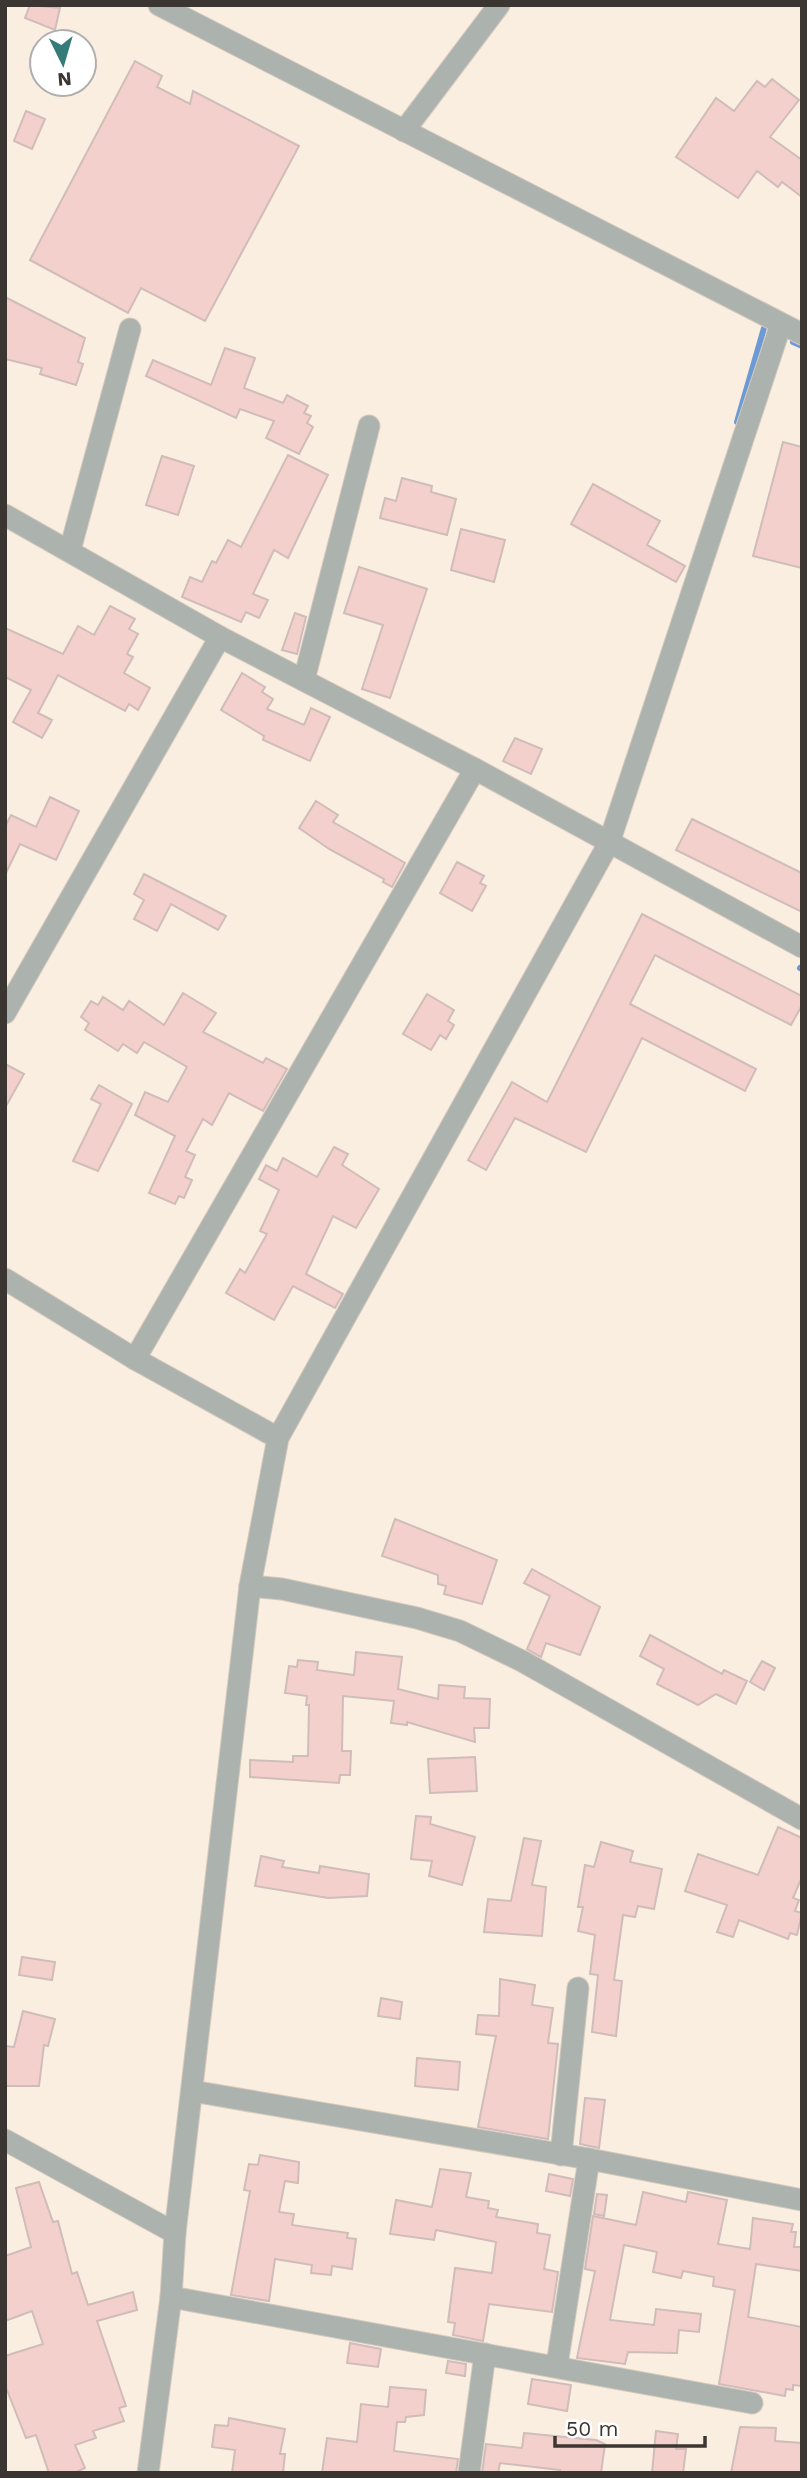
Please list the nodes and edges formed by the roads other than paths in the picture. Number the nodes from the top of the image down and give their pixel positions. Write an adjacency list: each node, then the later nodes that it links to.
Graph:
1 (159, 5): 3 (street)
2 (499, 5): 3 (street)
3 (404, 131): 4 (street)
4 (781, 324): 6 (street); 13 (street)
5 (130, 329): 9 (street)
6 (802, 334)
7 (369, 426): 11 (street)
8 (5, 515): 9 (street)
9 (70, 550): 10 (street)
10 (220, 637): 11 (street); 15 (street)
11 (304, 680): 12 (street)
12 (475, 769): 13 (street); 17 (street)
13 (609, 843): 14 (street); 18 (street)
14 (802, 947)
15 (5, 1013)
16 (5, 1279): 17 (street)
17 (135, 1359): 18 (street)
18 (278, 1438): 19 (street)
19 (250, 1586): 20 (street); 22 (street)
20 (802, 1819)
21 (578, 1988): 24 (street)
22 (192, 2091): 24 (street); 27 (street)
23 (6, 2142): 27 (street)
24 (561, 2155): 25 (street)
25 (589, 2159): 26 (street); 30 (street)
26 (802, 2200)
27 (175, 2233): 28 (street)
28 (171, 2297): 29 (street); 32 (street)
29 (485, 2354): 30 (street); 33 (street)
30 (558, 2365): 31 (street)
31 (752, 2403)
32 (148, 2473)
33 (470, 2473)

